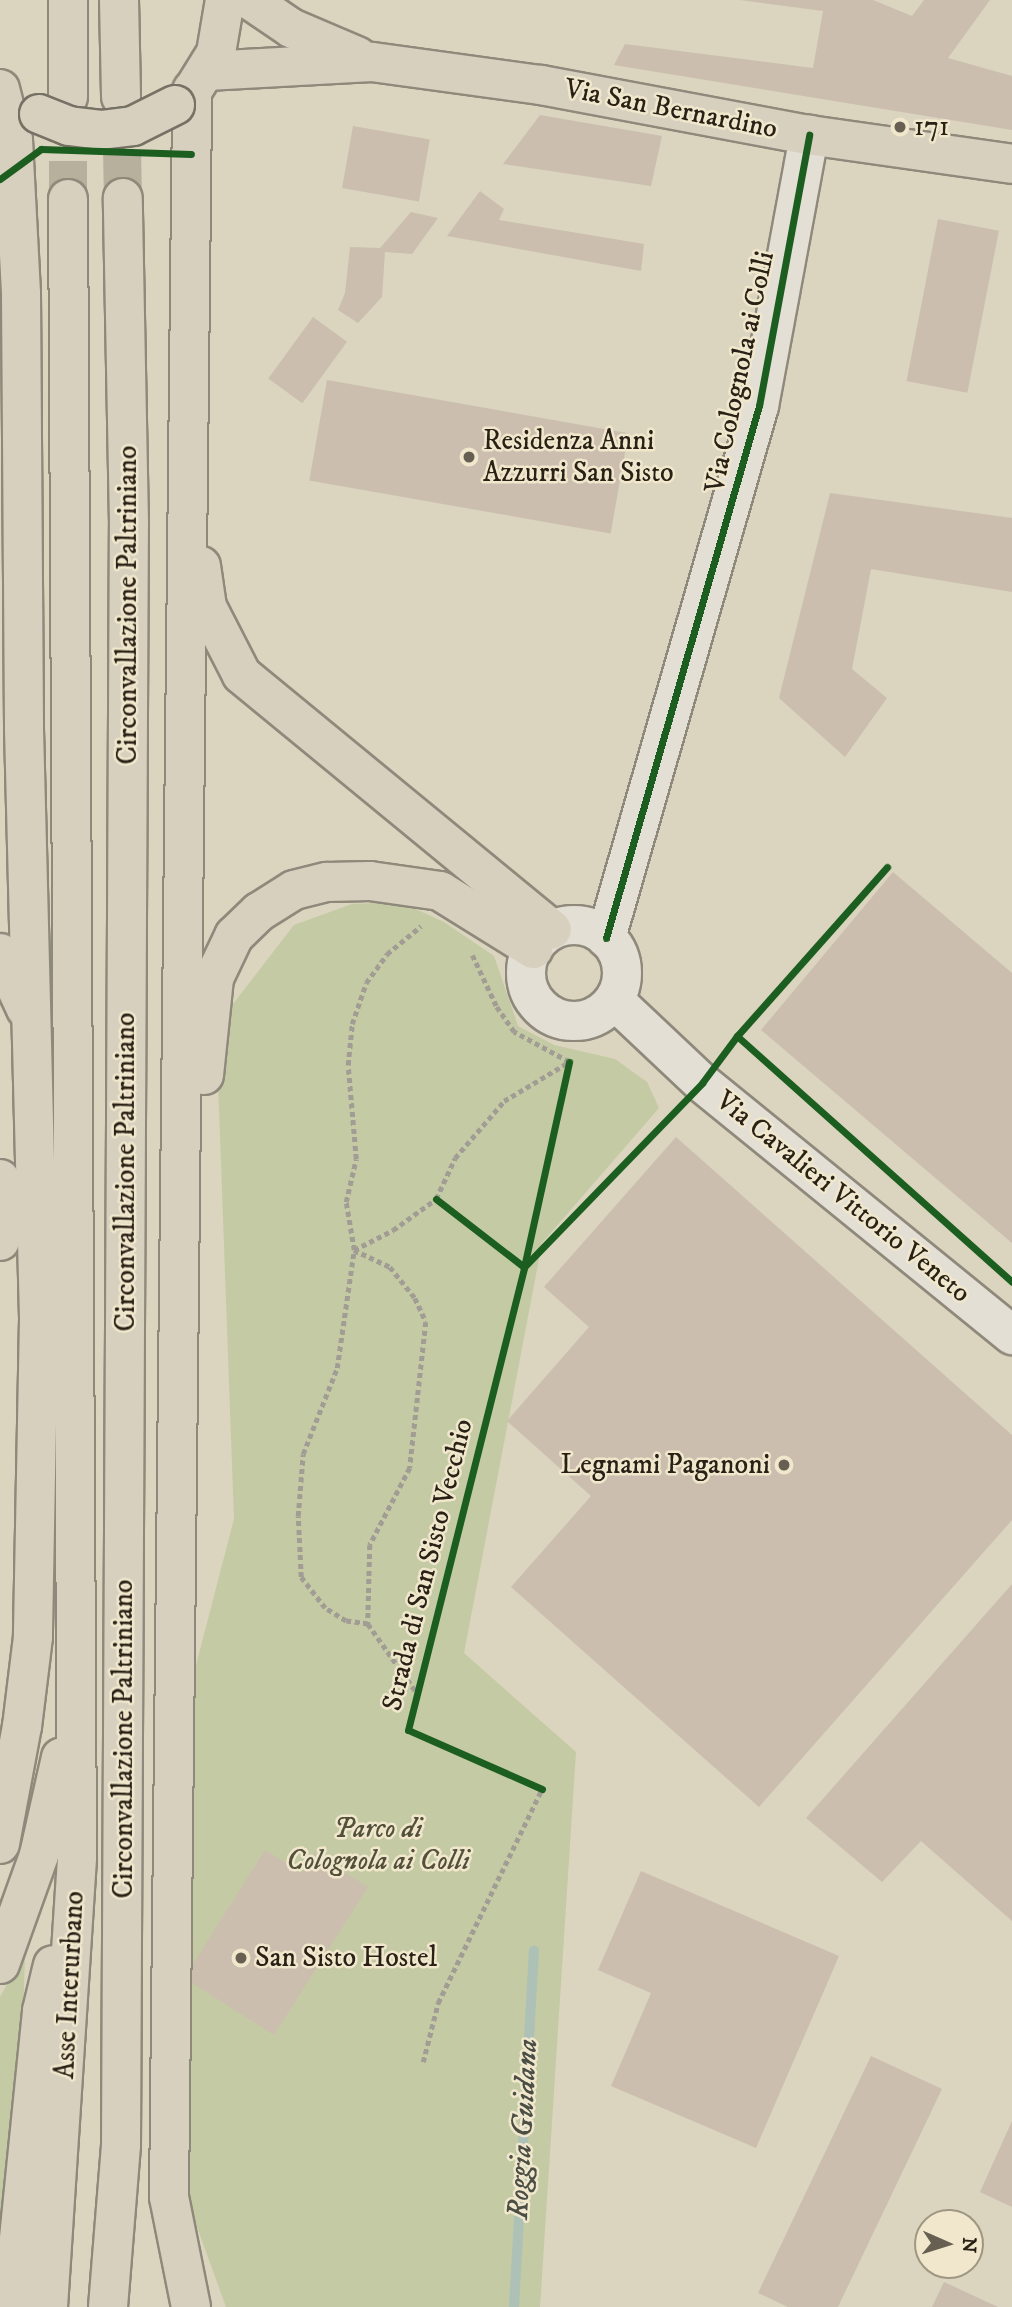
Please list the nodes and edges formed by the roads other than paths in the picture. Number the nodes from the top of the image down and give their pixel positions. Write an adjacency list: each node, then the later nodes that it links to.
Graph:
1 (68, 0): 10 (main road)
2 (225, 0): 8 (main road)
3 (250, 0): 5 (main road, Via San Bernardino)
4 (119, 1): 9 (main road)
5 (372, 62): 8 (main road, Via San Bernardino); 11 (main road, Via San Bernardino)
6 (0, 77): 10 (main road, Via San Bernardino)
7 (0, 89): 12 (main road)
8 (192, 89): 10 (main road, Via San Bernardino, bridge); 17 (main road)
9 (121, 97)
10 (54, 105)
11 (809, 135): 13 (main road, Via San Bernardino); 20 (street, Via Colognola ai Colli)
12 (10, 161): 16 (street); 18 (main road)
13 (1012, 164)
14 (123, 198): 33 (main road, Circonvallazione Paltriniano)
15 (68, 199): 29 (main road, Circonvallazione Paltriniano)
16 (0, 236)
17 (188, 398): 21 (main road); 28 (main road)
18 (24, 729): 19 (main road); 24 (main road)
19 (0, 766)
20 (606, 938): 21 (street); 23 (street)
21 (542, 940): 23 (street); 28 (main road)
22 (0, 953): 24 (main road)
23 (614, 1000): 27 (street, Via Cavalieri Vittorio Veneto)
24 (33, 1023): 30 (main road)
25 (0, 1179): 26 (main road)
26 (0, 1230)
27 (1012, 1335)
28 (175, 1474): 38 (main road)
29 (78, 1662): 31 (main road, Asse Interurbano); 32 (main road)
30 (0, 1844)
31 (77, 1857): 34 (main road); 35 (main road, Asse Interurbano)
32 (0, 1964)
33 (121, 2145): 36 (main road); 37 (main road)
34 (12, 2307)
35 (48, 2307)
36 (108, 2307)
37 (136, 2307)
38 (191, 2307)

